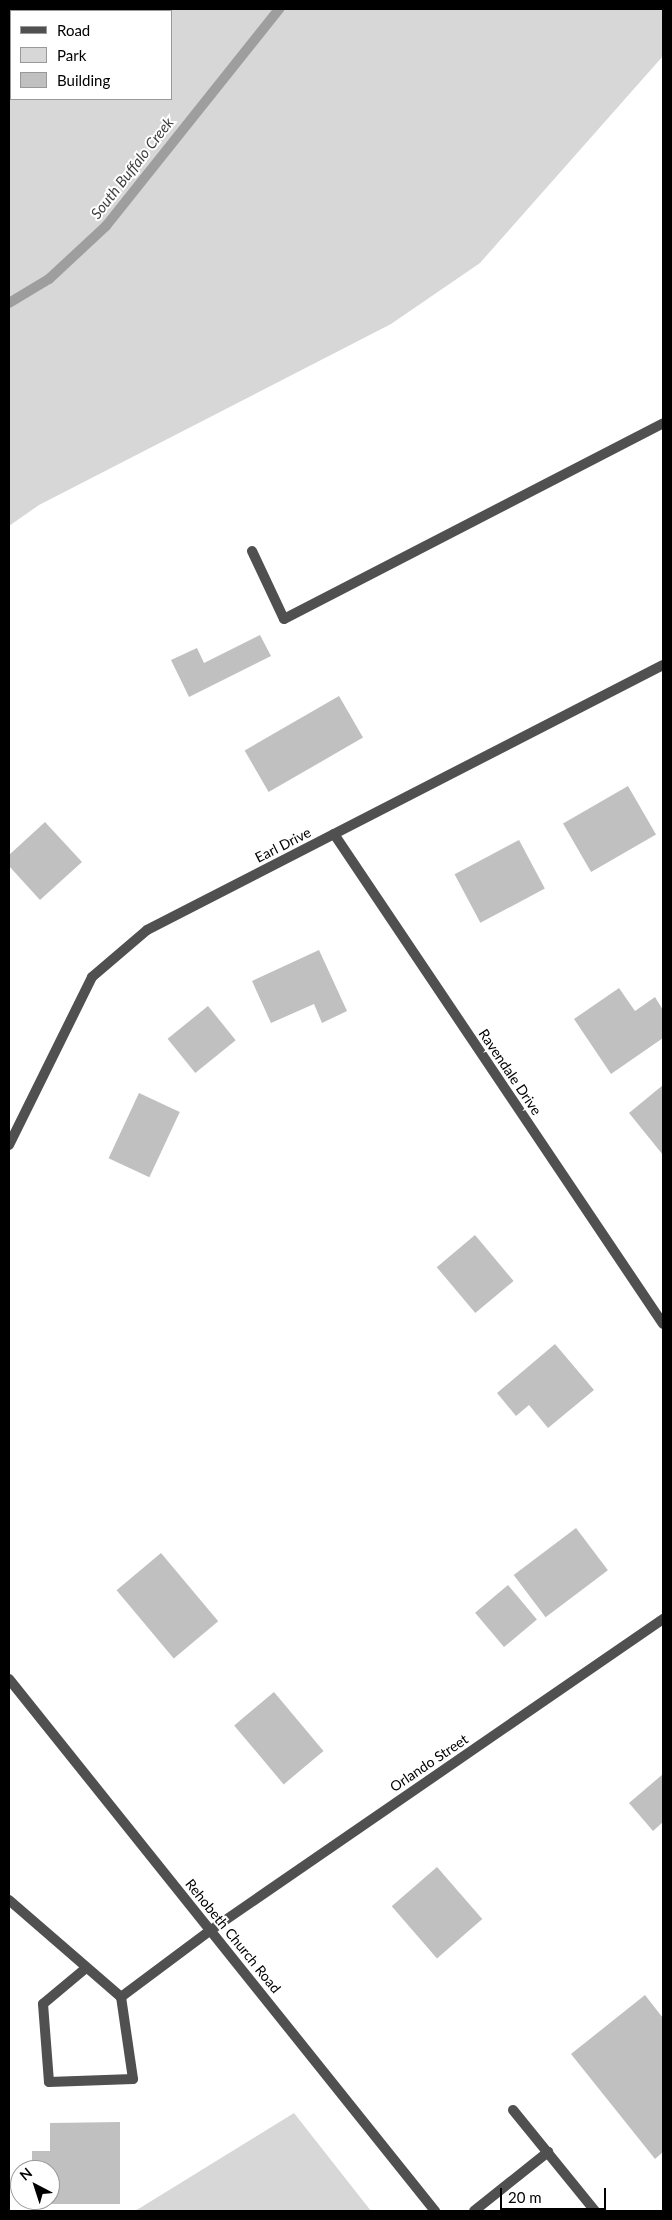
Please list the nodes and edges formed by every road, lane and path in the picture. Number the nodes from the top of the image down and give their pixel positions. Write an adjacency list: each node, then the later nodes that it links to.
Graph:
1 (663, 423): 2 (street)
2 (252, 551)
3 (663, 665): 4 (street, Earl Drive)
4 (334, 834): 5 (street, Earl Drive); 6 (street, Ravendale Drive)
5 (9, 1145)
6 (663, 1324)
7 (663, 1619): 10 (street, Orlando Street)
8 (9, 1679): 10 (street, Rehobeth Church Road)
9 (9, 1900): 11 (street)
10 (211, 1930): 12 (street, Orlando Street); 15 (street, Rehobeth Church Road)
11 (86, 1968): 12 (street); 12 (street)
12 (121, 1997)
13 (513, 2110): 14 (street)
14 (548, 2152): 16 (street); 17 (street)
15 (435, 2211)
16 (474, 2211)
17 (595, 2211)

